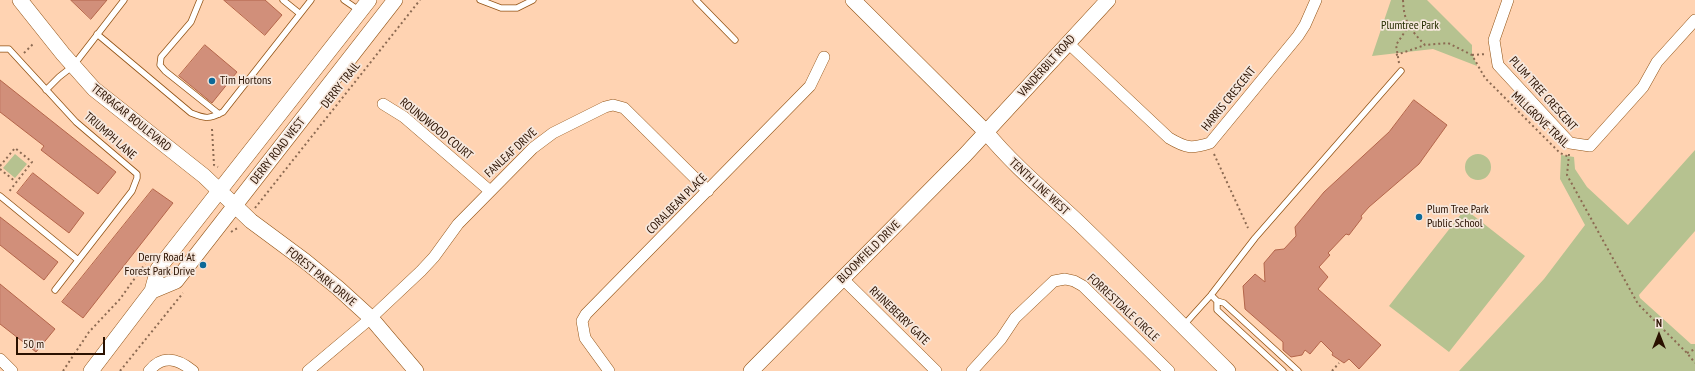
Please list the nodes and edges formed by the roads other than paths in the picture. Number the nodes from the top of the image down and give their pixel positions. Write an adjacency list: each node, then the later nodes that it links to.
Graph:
1 (20, 0): 23 (street, TERRAGAR BOULEVARD)
2 (124, 0): 18 (lane)
3 (200, 0): 27 (lane)
4 (283, 0): 16 (lane)
5 (311, 0): 16 (lane)
6 (344, 0): 15 (lane)
7 (395, 0): 33 (street, DERRY ROAD WEST)
8 (480, 0): 9 (lane)
9 (533, 0)
10 (696, 0): 19 (lane)
11 (853, 0): 28 (street, TENTH LINE WEST)
12 (1108, 0): 20 (street, VANDERBILT ROAD)
13 (1316, 0): 20 (street, HARRIS CRESCENT)
14 (1508, 0): 17 (street, PLUM TREE CRESCENT)
15 (365, 6): 29 (street, DERRY ROAD WEST)
16 (299, 13): 27 (lane)
17 (1695, 20)
18 (97, 34): 23 (lane); 27 (lane)
19 (735, 40)
20 (1068, 43): 28 (street, VANDERBILT ROAD)
21 (0, 49): 25 (lane, TRIUMPH LANE)
22 (824, 57): 31 (street, CORALBEAN PLACE)
23 (73, 66): 25 (lane); 29 (street, TERRAGAR BOULEVARD)
24 (1401, 71): 38 (lane)
25 (46, 90): 34 (lane, TRIUMPH LANE)
26 (383, 104): 30 (street, ROUNDWOOD COURT)
27 (219, 114)
28 (986, 132): 35 (street, BLOOMFIELD DRIVE); 41 (street, TENTH LINE WEST)
29 (219, 191): 33 (street, FOREST PARK DRIVE); 37 (street, DERRY ROAD WEST)
30 (490, 191): 31 (street, FANLEAF DRIVE); 40 (street, FANLEAF DRIVE)
31 (708, 191): 49 (street, CORALBEAN PLACE)
32 (0, 196): 34 (lane)
33 (235, 206): 37 (street, DERRY ROAD WEST); 40 (street, FOREST PARK DRIVE)
34 (78, 260): 36 (lane, TRIUMPH LANE)
35 (843, 279): 50 (street, BLOOMFIELD DRIVE); 51 (street, RHINEBERRY GATE)
36 (55, 290)
37 (152, 291): 44 (street, DERRY ROAD WEST)
38 (1211, 295): 39 (lane); 41 (lane)
39 (1217, 301): 55 (lane); 56 (lane)
40 (371, 318): 47 (street, FANLEAF DRIVE); 48 (street, FOREST PARK DRIVE)
41 (1183, 326): 54 (street, TENTH LINE WEST)
42 (0, 359): 43 (street)
43 (12, 371)
44 (91, 371)
45 (149, 371): 46 (street)
46 (193, 371)
47 (308, 371)
48 (416, 371)
49 (609, 371)
50 (751, 371)
51 (936, 371)
52 (972, 371): 53 (street, FORRESTDALE CIRCLE)
53 (1169, 371)
54 (1228, 371)
55 (1283, 371)
56 (1298, 371)

